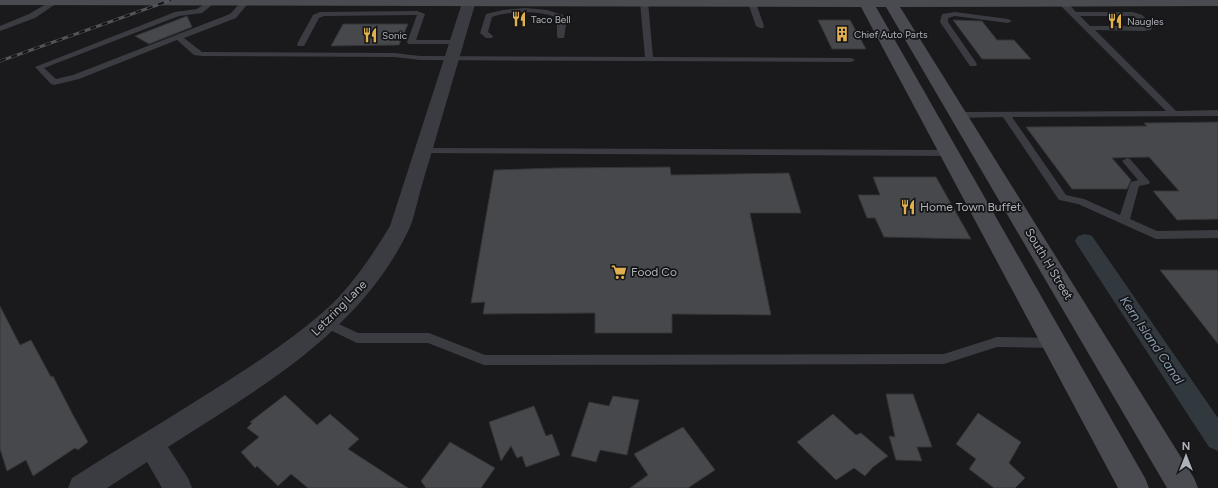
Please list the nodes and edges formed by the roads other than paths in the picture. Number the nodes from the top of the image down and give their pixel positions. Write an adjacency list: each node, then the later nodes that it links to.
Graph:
1 (57, 0): 2 (main road); 5 (main road); 21 (lane)
2 (215, 0): 6 (main road); 15 (lane)
3 (366, 0): 7 (main road)
4 (470, 0): 7 (main road); 8 (main road); 26 (street, Letzring Lane)
5 (0, 1)
6 (246, 1): 7 (main road); 17 (lane)
7 (345, 1)
8 (574, 1): 9 (main road)
9 (644, 2): 14 (main road); 27 (lane)
10 (866, 2): 11 (main road); 14 (main road); 35 (main road)
11 (890, 2): 12 (main road); 32 (main road, South H Street)
12 (1062, 2): 13 (main road); 16 (lane)
13 (1218, 2)
14 (752, 3): 19 (lane)
15 (199, 11): 17 (lane); 24 (lane)
16 (1074, 14): 20 (lane); 20 (lane)
17 (220, 21): 24 (lane)
18 (1008, 21): 29 (lane)
19 (760, 26)
20 (1088, 28): 31 (lane)
21 (0, 29)
22 (489, 36): 23 (lane)
23 (561, 36)
24 (178, 38): 26 (lane)
25 (301, 44): 26 (lane)
26 (454, 50): 27 (lane); 34 (street, Letzring Lane)
27 (649, 59): 28 (lane)
28 (851, 60)
29 (973, 64)
30 (1218, 113): 31 (lane)
31 (1173, 114): 33 (lane)
32 (959, 115): 33 (lane); 39 (main road, South H Street)
33 (1006, 115): 37 (lane)
34 (423, 151): 35 (lane); 40 (street, Letzring Lane)
35 (950, 154): 39 (main road); 41 (main road)
36 (1127, 161): 37 (lane)
37 (1124, 220): 38 (lane)
38 (1218, 234)
39 (1040, 250): 46 (main road, South H Street)
40 (326, 323): 41 (lane); 42 (street, Letzring Lane)
41 (1054, 343): 45 (main road)
42 (151, 444): 43 (street, Letzring Lane); 44 (street)
43 (82, 488)
44 (178, 488)
45 (1134, 488)
46 (1183, 488)

